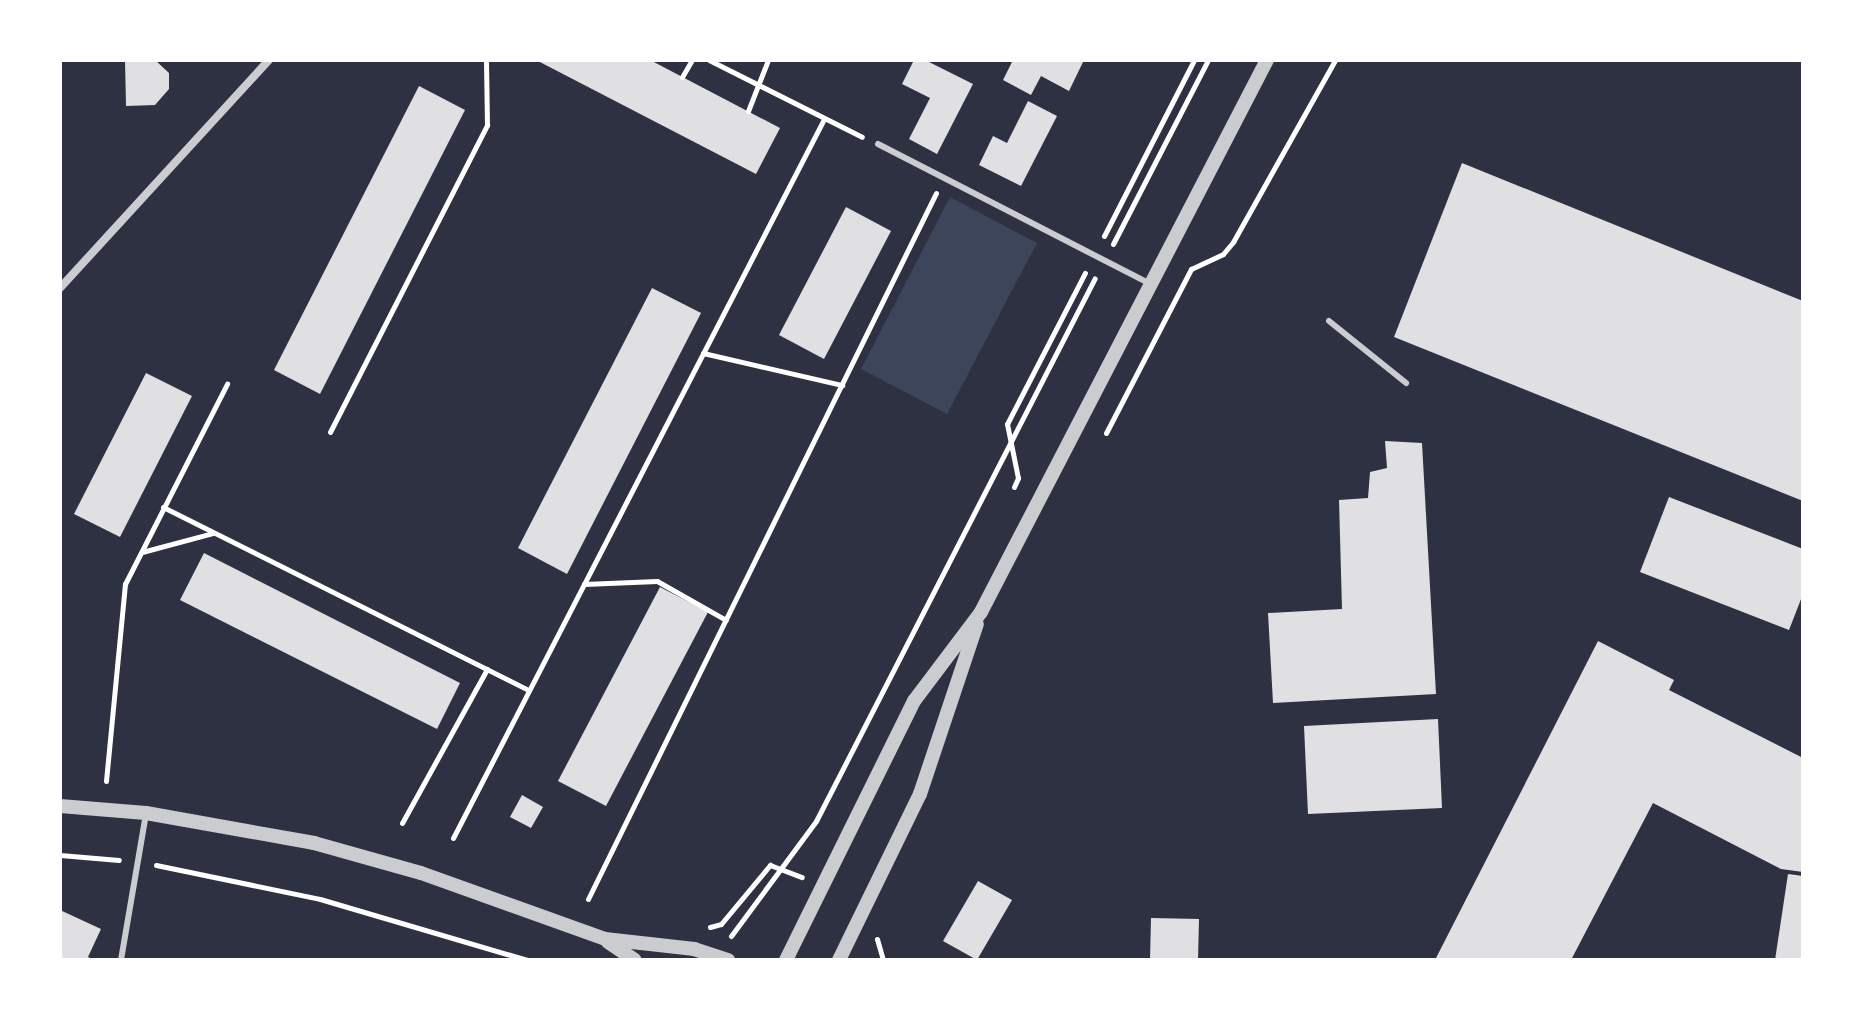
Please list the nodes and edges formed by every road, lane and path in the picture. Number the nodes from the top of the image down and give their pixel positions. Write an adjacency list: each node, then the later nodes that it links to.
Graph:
1 (269, 60): 19 (street)
2 (486, 60): 25 (path)
3 (692, 60): 10 (path)
4 (709, 60): 11 (path)
5 (768, 60): 11 (path)
6 (1194, 60): 16 (path)
7 (1208, 60): 17 (path)
8 (1267, 60): 18 (street)
9 (1335, 60): 27 (path)
10 (682, 77)
11 (762, 87): 12 (path); 13 (path)
12 (748, 111)
13 (824, 119): 14 (path); 21 (path)
14 (878, 144): 15 (lane)
15 (944, 178): 16 (lane); 24 (path)
16 (1095, 254): 17 (lane); 26 (path)
17 (1104, 261): 18 (lane); 26 (path)
18 (1149, 283): 33 (street)
19 (60, 288)
20 (1329, 321): 22 (lane)
21 (703, 353): 24 (path); 32 (path)
22 (1406, 383)
23 (227, 384): 29 (path)
24 (842, 385): 34 (path)
25 (330, 432)
26 (1010, 442): 28 (path); 45 (path)
27 (1099, 446)
28 (1012, 491)
29 (163, 507): 30 (path); 31 (path)
30 (215, 532): 31 (path); 35 (path)
31 (141, 552): 37 (path)
32 (584, 584): 34 (path); 36 (path)
33 (981, 612): 47 (street); 56 (street)
34 (726, 620): 48 (path)
35 (487, 669): 36 (path); 40 (path)
36 (529, 690): 41 (path)
37 (106, 781)
38 (60, 806): 39 (street)
39 (146, 813): 43 (lane); 49 (street)
40 (402, 823)
41 (453, 838)
42 (60, 855): 43 (path)
43 (139, 862): 52 (lane); 53 (path)
44 (806, 865): 46 (path)
45 (782, 868): 46 (path); 50 (path); 51 (path)
46 (800, 876): 47 (path)
47 (822, 885): 55 (street)
48 (588, 899)
49 (605, 939): 50 (street); 54 (street)
50 (694, 949): 51 (street)
51 (725, 959)
52 (121, 960)
53 (527, 960)
54 (635, 960)
55 (786, 960)
56 (839, 960)

